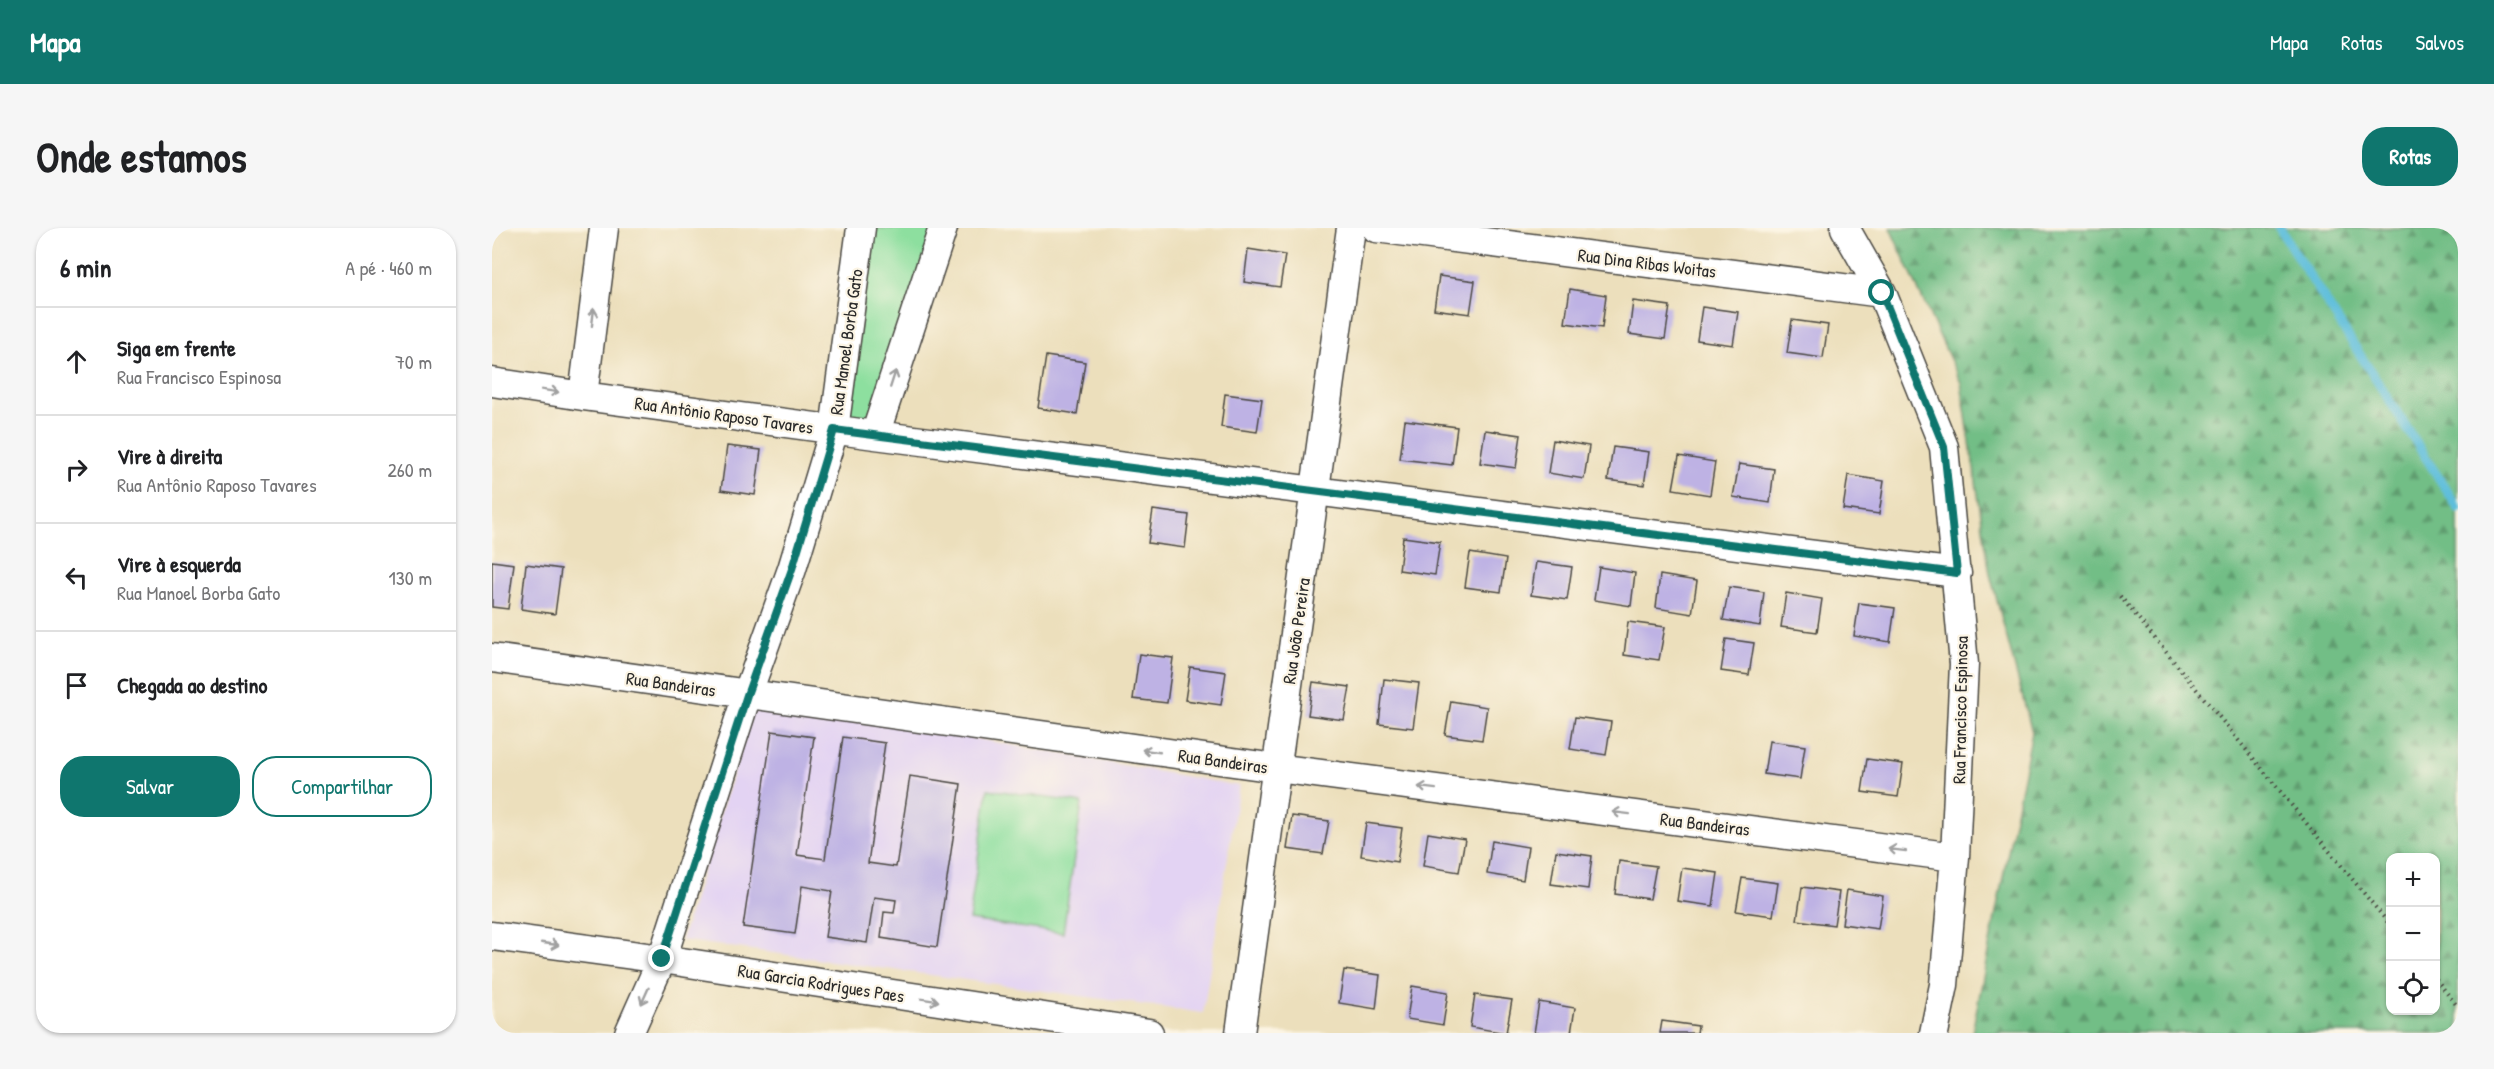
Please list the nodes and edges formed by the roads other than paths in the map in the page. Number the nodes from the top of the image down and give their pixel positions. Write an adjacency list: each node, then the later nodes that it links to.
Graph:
1 (604, 228): 9 (street, one-way to 1)
2 (861, 228): 10 (street, Rua Manoel Borba Gato)
3 (943, 228): 11 (street, one-way to 3)
4 (1351, 228): 12 (street, Rua João Pereira)
5 (1376, 228): 7 (street, Rua Dina Ribas Woitas)
6 (1845, 228): 7 (street, Rua Francisco Espinosa)
7 (1882, 293): 13 (street, Rua Francisco Espinosa)
8 (492, 382): 9 (street, Rua Antônio Raposo Tavares, one-way to 9)
9 (583, 396): 10 (street, Rua Antônio Raposo Tavares)
10 (834, 430): 11 (street, Rua Antônio Raposo Tavares); 15 (street, Rua Manoel Borba Gato)
11 (875, 435): 12 (street, Rua Antônio Raposo Tavares)
12 (1315, 492): 13 (street, Rua Antônio Raposo Tavares); 16 (street, Rua João Pereira)
13 (1957, 573): 17 (street, Rua Francisco Espinosa)
14 (492, 658): 15 (street, Rua Bandeiras)
15 (747, 695): 16 (street, Rua Bandeiras, one-way to 15); 19 (street, Rua Manoel Borba Gato)
16 (1276, 768): 17 (street, Rua Bandeiras, one-way to 16); 22 (street, Rua João Pereira)
17 (1955, 857): 23 (street, Rua Francisco Espinosa)
18 (492, 936): 19 (street, Rua Garcia Rodrigues Paes, one-way to 19)
19 (662, 959): 20 (street, Rua Manoel Borba Gato, one-way to 20); 21 (street, Rua Garcia Rodrigues Paes, one-way to 21)
20 (629, 1033)
21 (1149, 1033)
22 (1240, 1033)
23 (1934, 1033)

